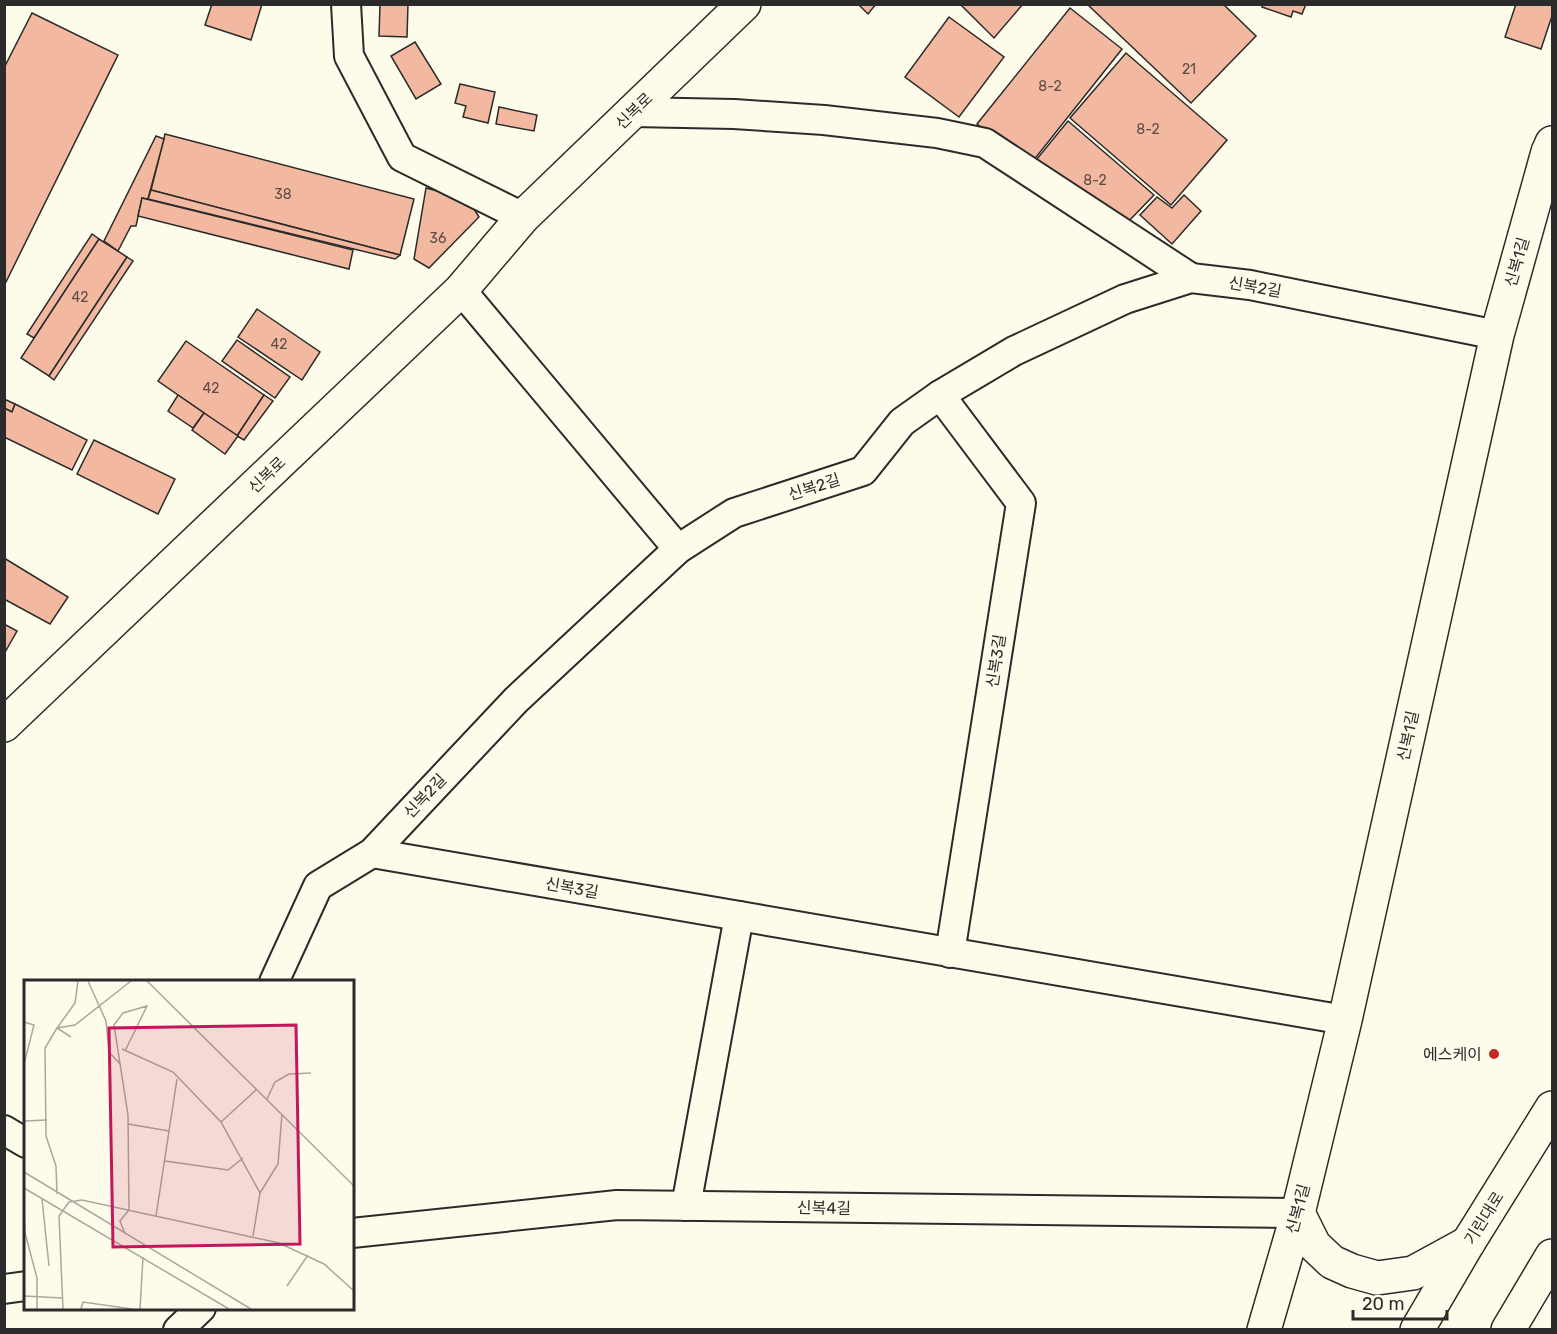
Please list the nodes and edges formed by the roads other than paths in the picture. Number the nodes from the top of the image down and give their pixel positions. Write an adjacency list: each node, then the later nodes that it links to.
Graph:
1 (346, 4): 5 (street)
2 (744, 4): 3 (street, 신복로)
3 (633, 112): 5 (street, 신복로); 6 (street)
4 (1552, 142): 8 (street, 신복1길)
5 (523, 218): 7 (street, 신복로)
6 (1191, 278): 8 (street, 신복2길); 9 (street, 신복2길)
7 (461, 290): 10 (street); 11 (street, 신복로)
8 (1497, 335): 16 (street, 신복1길)
9 (940, 395): 10 (street, 신복2길); 14 (street, 신복3길)
10 (678, 549): 12 (street, 신복2길)
11 (4, 725)
12 (372, 853): 13 (street, 신복3길); 15 (street, 신복2길)
13 (739, 916): 14 (street, 신복3길); 20 (street)
14 (950, 953): 16 (street, 신복3길)
15 (274, 980)
16 (1345, 1020): 21 (street, 신복1길)
17 (1552, 1108): 23 (street, 기린대로)
18 (4, 1130): 19 (street)
19 (24, 1142)
20 (686, 1206): 21 (street, 신복4길); 22 (street, 신복4길)
21 (1298, 1213): 23 (street); 29 (street, 신복1길)
22 (354, 1233)
23 (1468, 1244): 30 (street, 기린대로)
24 (1552, 1256): 31 (street)
25 (24, 1286): 26 (street)
26 (4, 1289)
27 (199, 1310): 28 (street)
28 (178, 1329)
29 (1264, 1329)
30 (1417, 1329)
31 (1508, 1329)

